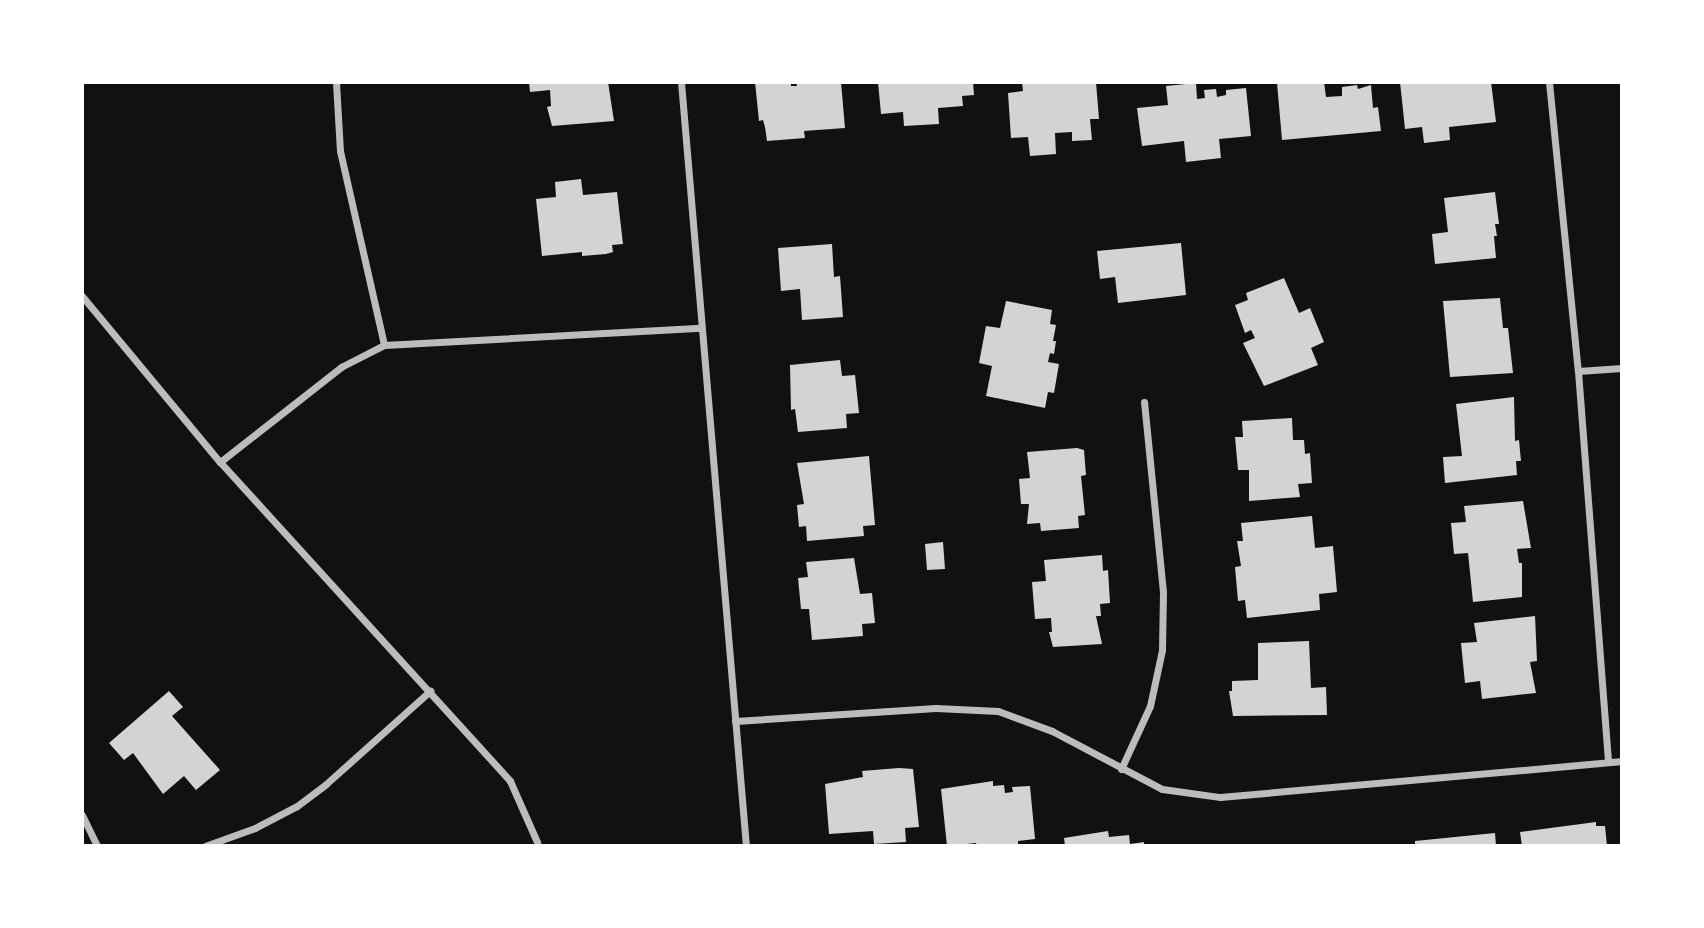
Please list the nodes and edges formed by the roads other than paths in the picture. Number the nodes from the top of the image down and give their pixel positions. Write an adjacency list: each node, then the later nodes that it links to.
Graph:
1 (336, 82): 6 (street)
2 (681, 82): 5 (street)
3 (1549, 82): 8 (street)
4 (82, 296): 10 (street)
5 (701, 328): 6 (street); 12 (street)
6 (384, 345): 10 (street)
7 (1622, 368): 8 (street)
8 (1577, 371): 14 (street)
9 (1144, 402): 15 (street)
10 (220, 462): 11 (street)
11 (430, 691): 17 (street); 19 (street)
12 (735, 721): 15 (street); 20 (street)
13 (1622, 761): 14 (street)
14 (1608, 762): 15 (street)
15 (1121, 769)
16 (82, 815): 18 (street)
17 (537, 842)
18 (97, 846)
19 (205, 846)
20 (747, 846)

